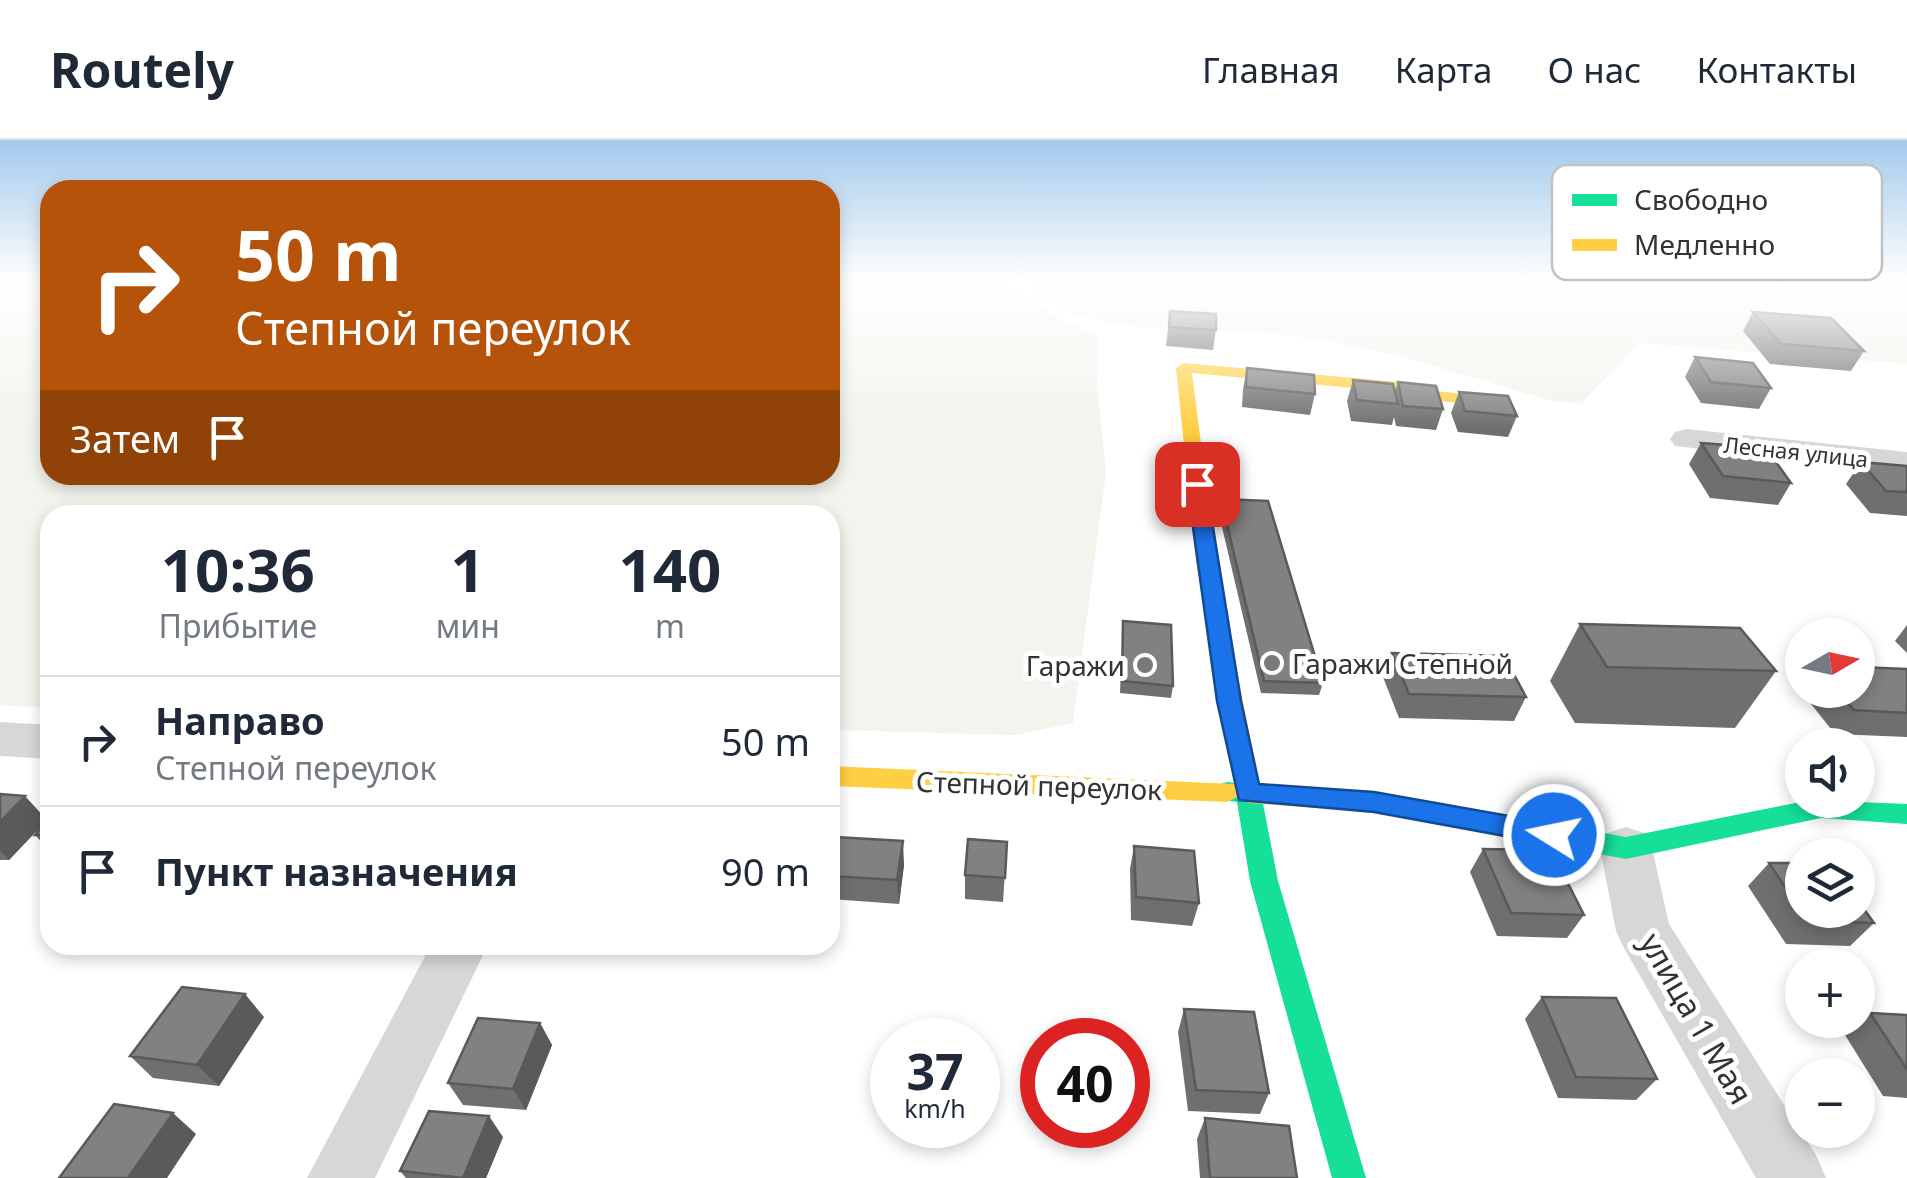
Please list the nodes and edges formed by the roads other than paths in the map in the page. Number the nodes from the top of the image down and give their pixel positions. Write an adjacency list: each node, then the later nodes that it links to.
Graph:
1 (1494, 402): 7 (street)
2 (1686, 439): 3 (street, Лесная улица)
3 (1907, 462)
4 (0, 740): 5 (street)
5 (40, 742)
6 (840, 776): 7 (street, Степной переулок)
7 (1248, 793): 9 (street, Степной переулок); 12 (street)
8 (1907, 814): 9 (street, Степной переулок)
9 (1626, 848): 13 (street, улица 1 Мая)
10 (455, 955): 11 (street)
11 (340, 1178)
12 (1349, 1178)
13 (1792, 1178)

